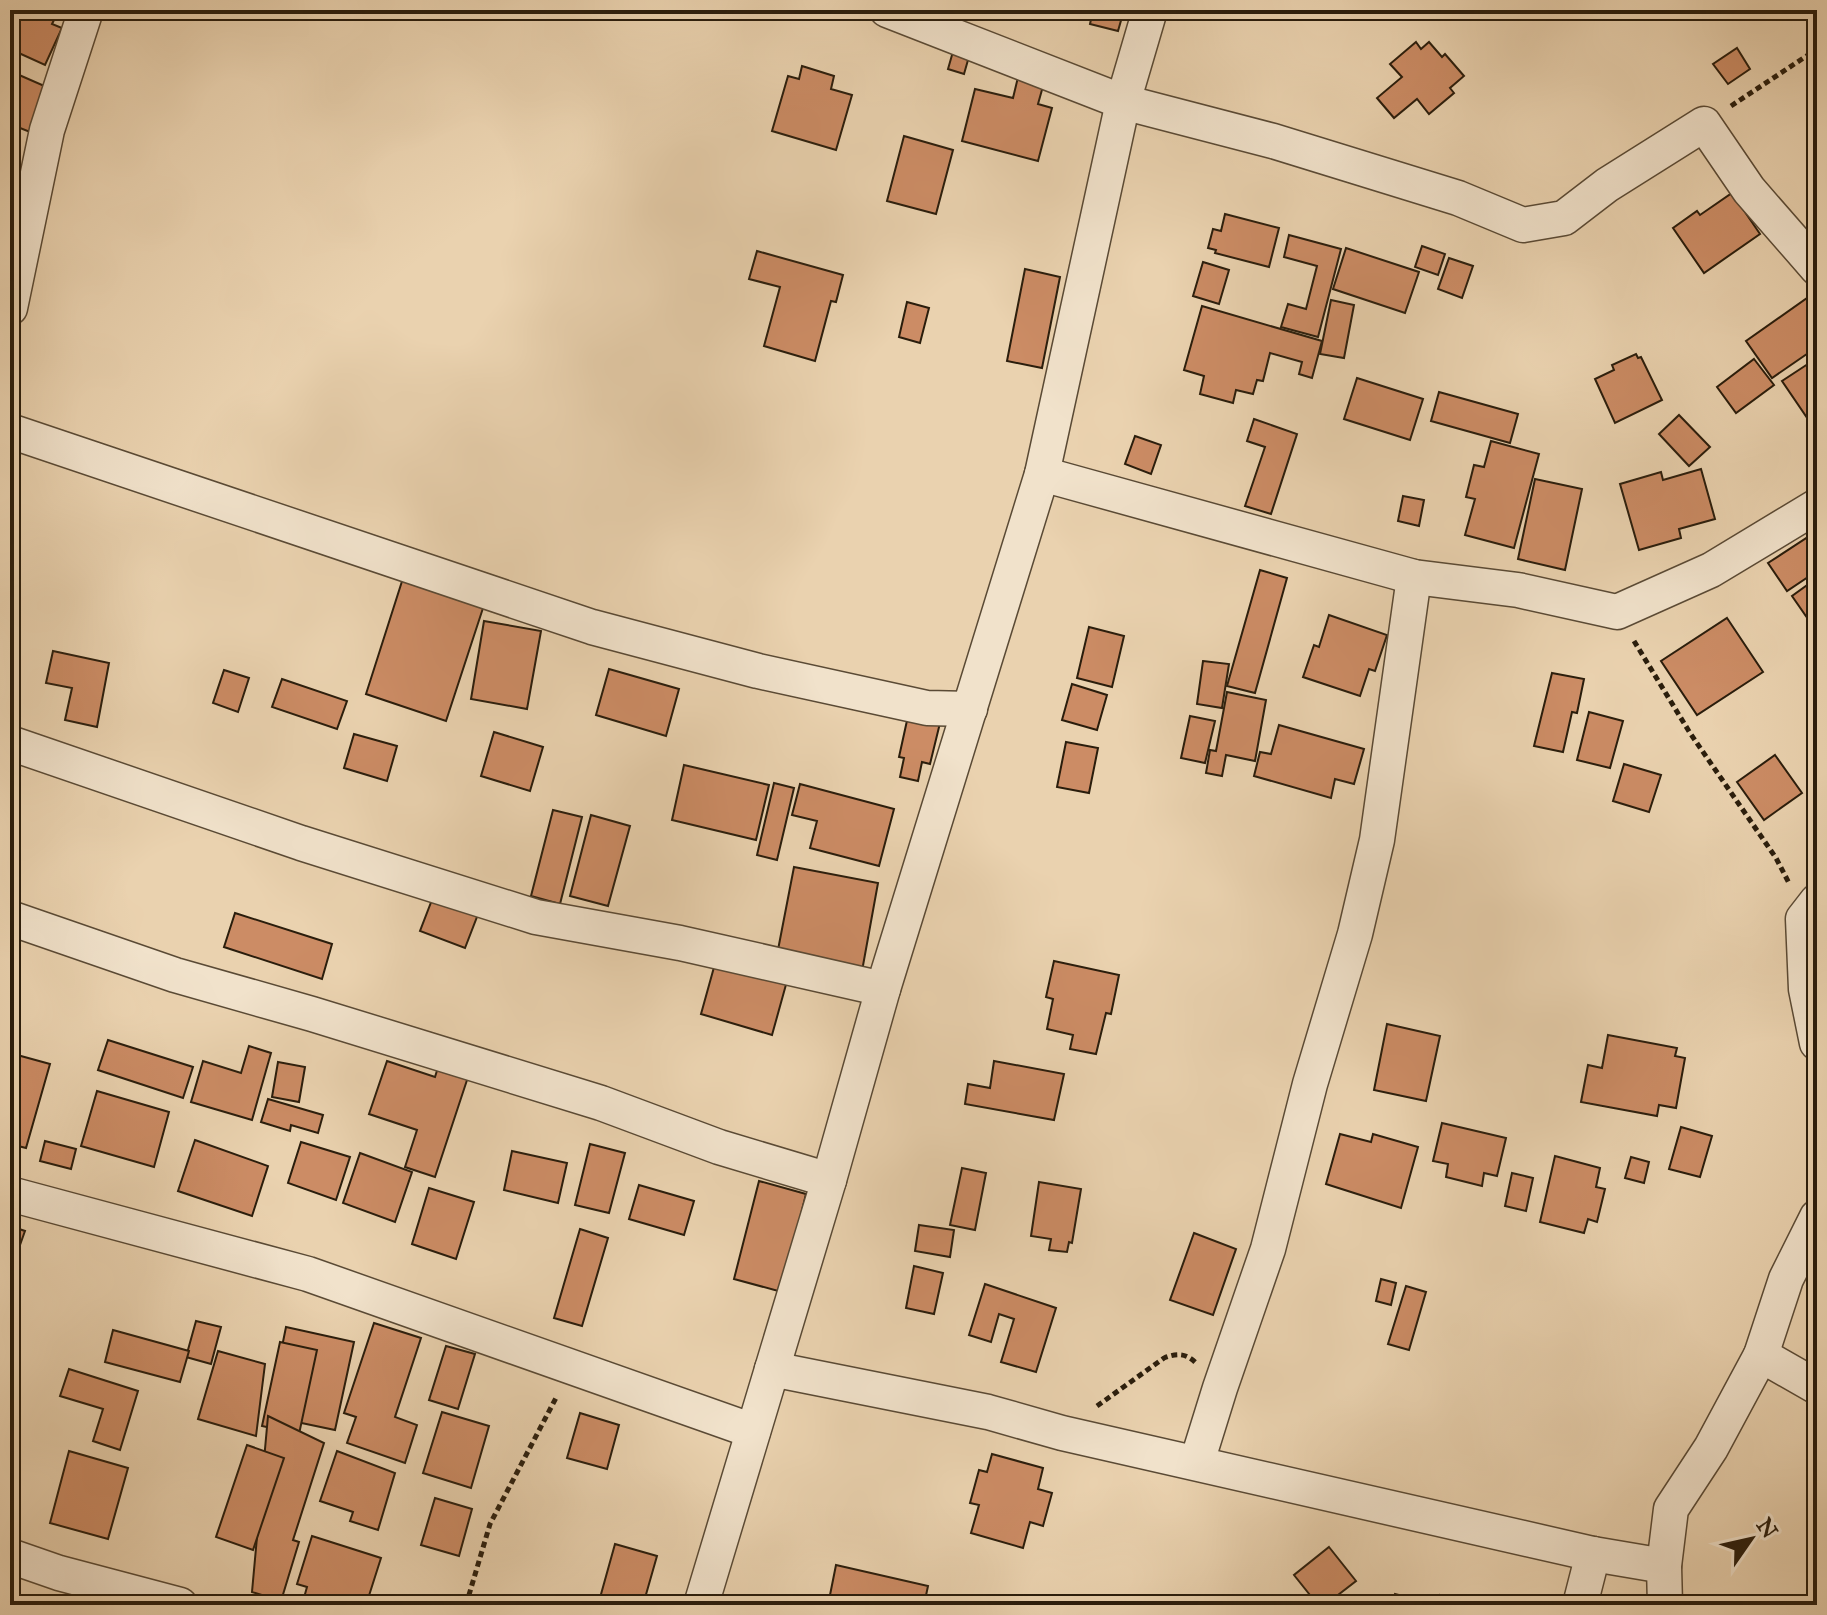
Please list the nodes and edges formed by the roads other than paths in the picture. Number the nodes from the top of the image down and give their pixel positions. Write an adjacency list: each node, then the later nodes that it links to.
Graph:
1 (86, 10): 6 (street)
2 (887, 10): 4 (street)
3 (1150, 10): 4 (street)
4 (1123, 102): 5 (street); 8 (street)
5 (1817, 268)
6 (10, 308)
7 (10, 431): 11 (street)
8 (1042, 474): 10 (street); 11 (street)
9 (1817, 506): 10 (street)
10 (1414, 577): 24 (street)
11 (970, 709): 15 (street)
12 (10, 743): 15 (street)
13 (1810, 910): 16 (street)
14 (10, 918): 17 (street)
15 (883, 989): 17 (street)
16 (1817, 1043)
17 (829, 1180): 21 (street)
18 (10, 1194): 23 (street)
19 (1817, 1217): 20 (street)
20 (1761, 1355): 22 (street); 27 (street)
21 (772, 1369): 23 (street); 24 (street)
22 (1817, 1387)
23 (753, 1431): 29 (street)
24 (1197, 1462): 25 (street)
25 (1593, 1554): 27 (street); 30 (street)
26 (10, 1556): 28 (street)
27 (1664, 1566): 31 (street)
28 (180, 1605)
29 (701, 1605)
30 (1580, 1605)
31 (1665, 1605)

